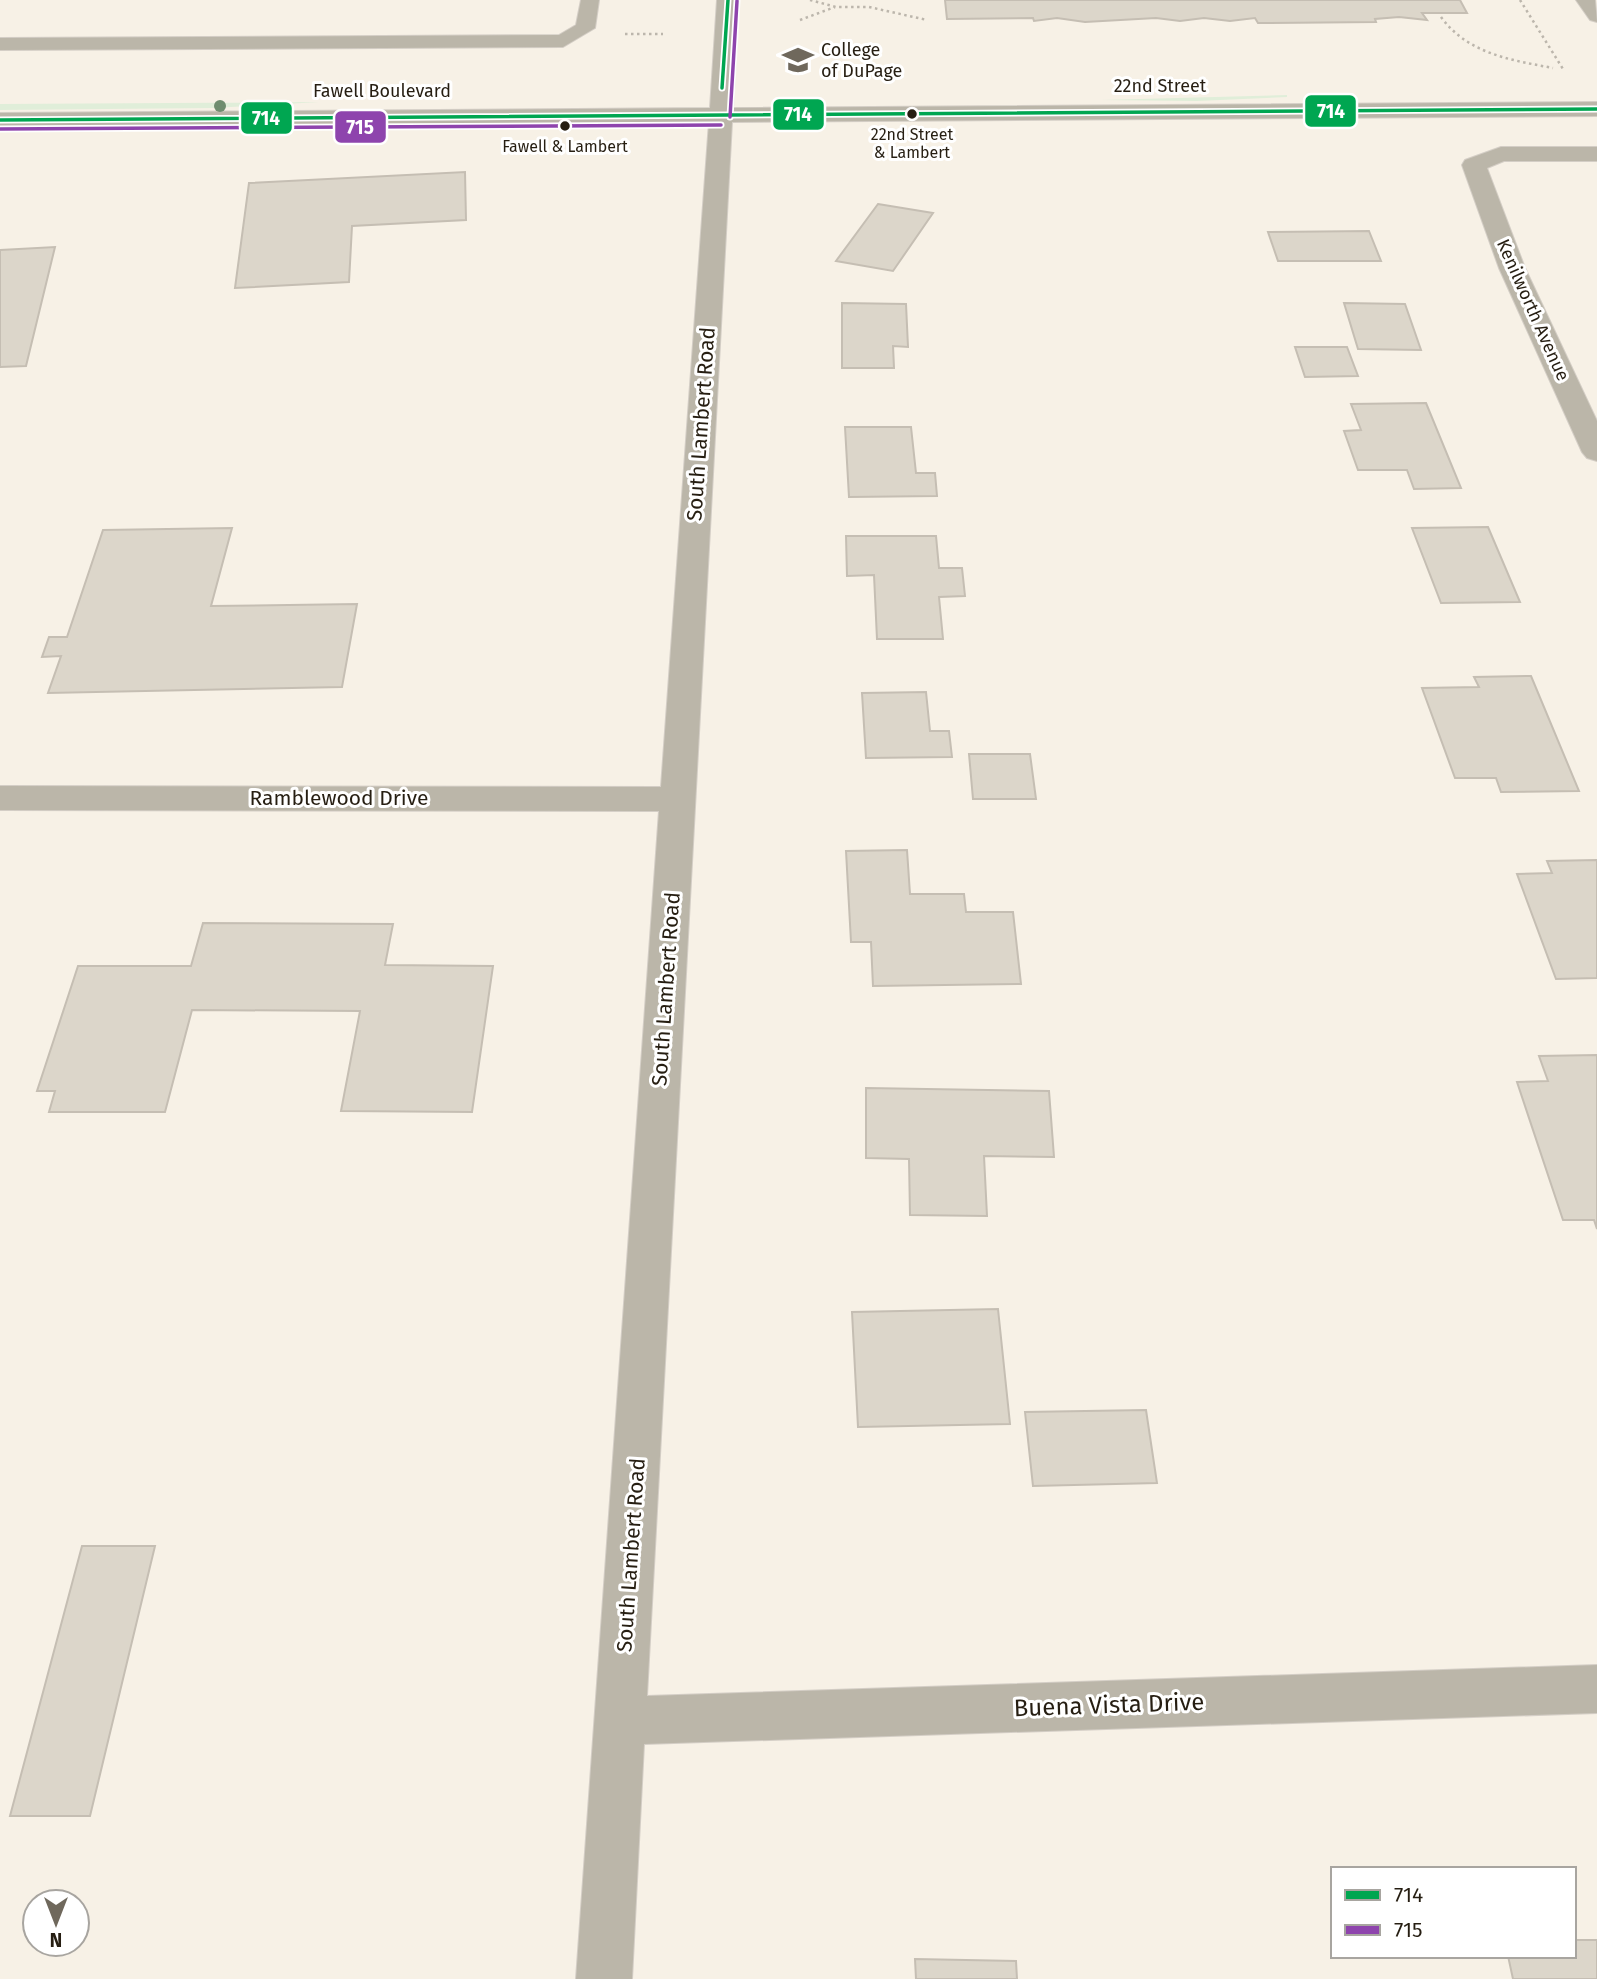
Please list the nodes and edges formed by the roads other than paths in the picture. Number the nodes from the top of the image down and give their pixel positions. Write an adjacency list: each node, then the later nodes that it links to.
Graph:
1 (590, 0): 5 (lane)
2 (728, 0): 7 (street, South Lambert Road)
3 (1586, 0): 4 (lane)
4 (1597, 16)
5 (0, 44)
6 (759, 88): 7 (street)
7 (713, 97): 8 (street, 22nd Street); 9 (street, Fawell Boulevard); 13 (street, South Lambert Road)
8 (1597, 108)
9 (0, 120)
10 (1597, 154): 11 (street, Kenilworth Avenue)
11 (1597, 452)
12 (0, 798): 13 (street, Ramblewood Drive)
13 (678, 799): 15 (street, South Lambert Road)
14 (1597, 1689): 15 (street, Buena Vista Drive)
15 (620, 1721): 16 (street, South Lambert Road)
16 (604, 1979)

